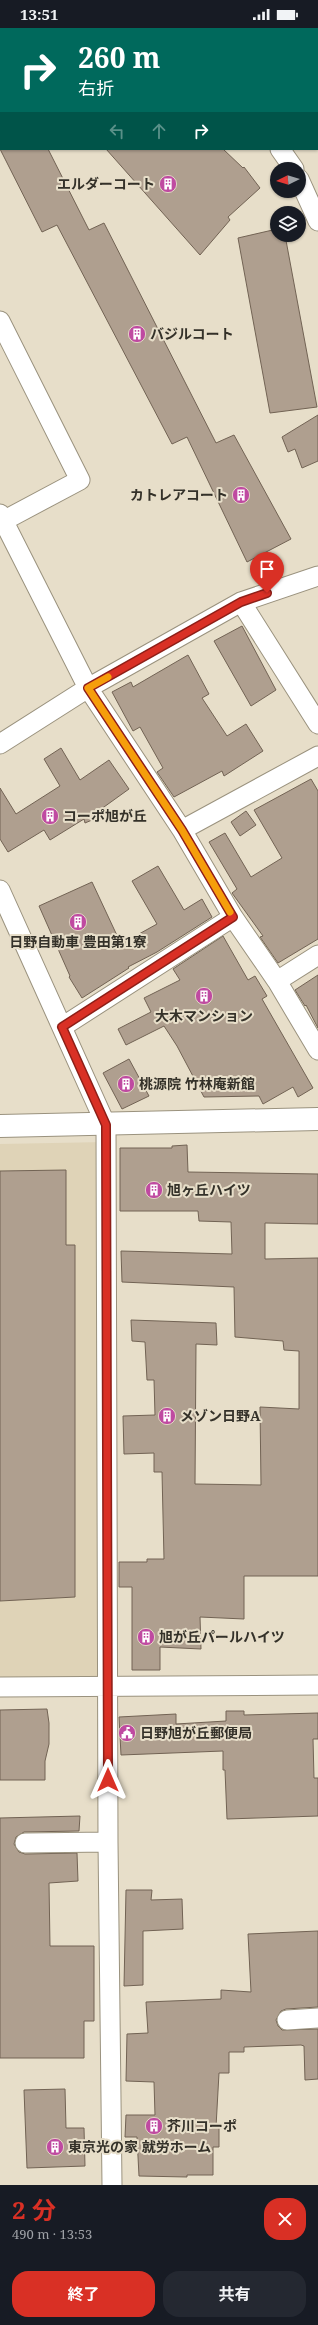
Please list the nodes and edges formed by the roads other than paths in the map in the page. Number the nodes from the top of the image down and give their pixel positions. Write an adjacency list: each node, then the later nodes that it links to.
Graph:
1 (281, 150): 2 (street)
2 (289, 162)
3 (306, 194): 4 (street)
4 (318, 221)
5 (0, 321): 6 (street)
6 (2, 517): 7 (street)
7 (9, 549): 10 (street)
8 (318, 576): 9 (street)
9 (241, 602): 10 (street); 11 (street)
10 (88, 688): 12 (street); 14 (street)
11 (318, 724)
12 (0, 744)
13 (318, 756): 14 (street)
14 (182, 830): 16 (street)
15 (0, 890): 19 (street)
16 (233, 917): 18 (street); 19 (street)
17 (318, 956): 18 (street)
18 (277, 981): 20 (street)
19 (62, 1027): 22 (street)
20 (318, 1050)
21 (318, 1119): 22 (street)
22 (106, 1125): 23 (street); 25 (street)
23 (0, 1126)
24 (318, 1685): 25 (street)
25 (108, 1687): 26 (street); 27 (street)
26 (0, 1688)
27 (108, 1842): 28 (street); 31 (street)
28 (25, 1843)
29 (318, 2018): 30 (street)
30 (287, 2020)
31 (112, 2185)

